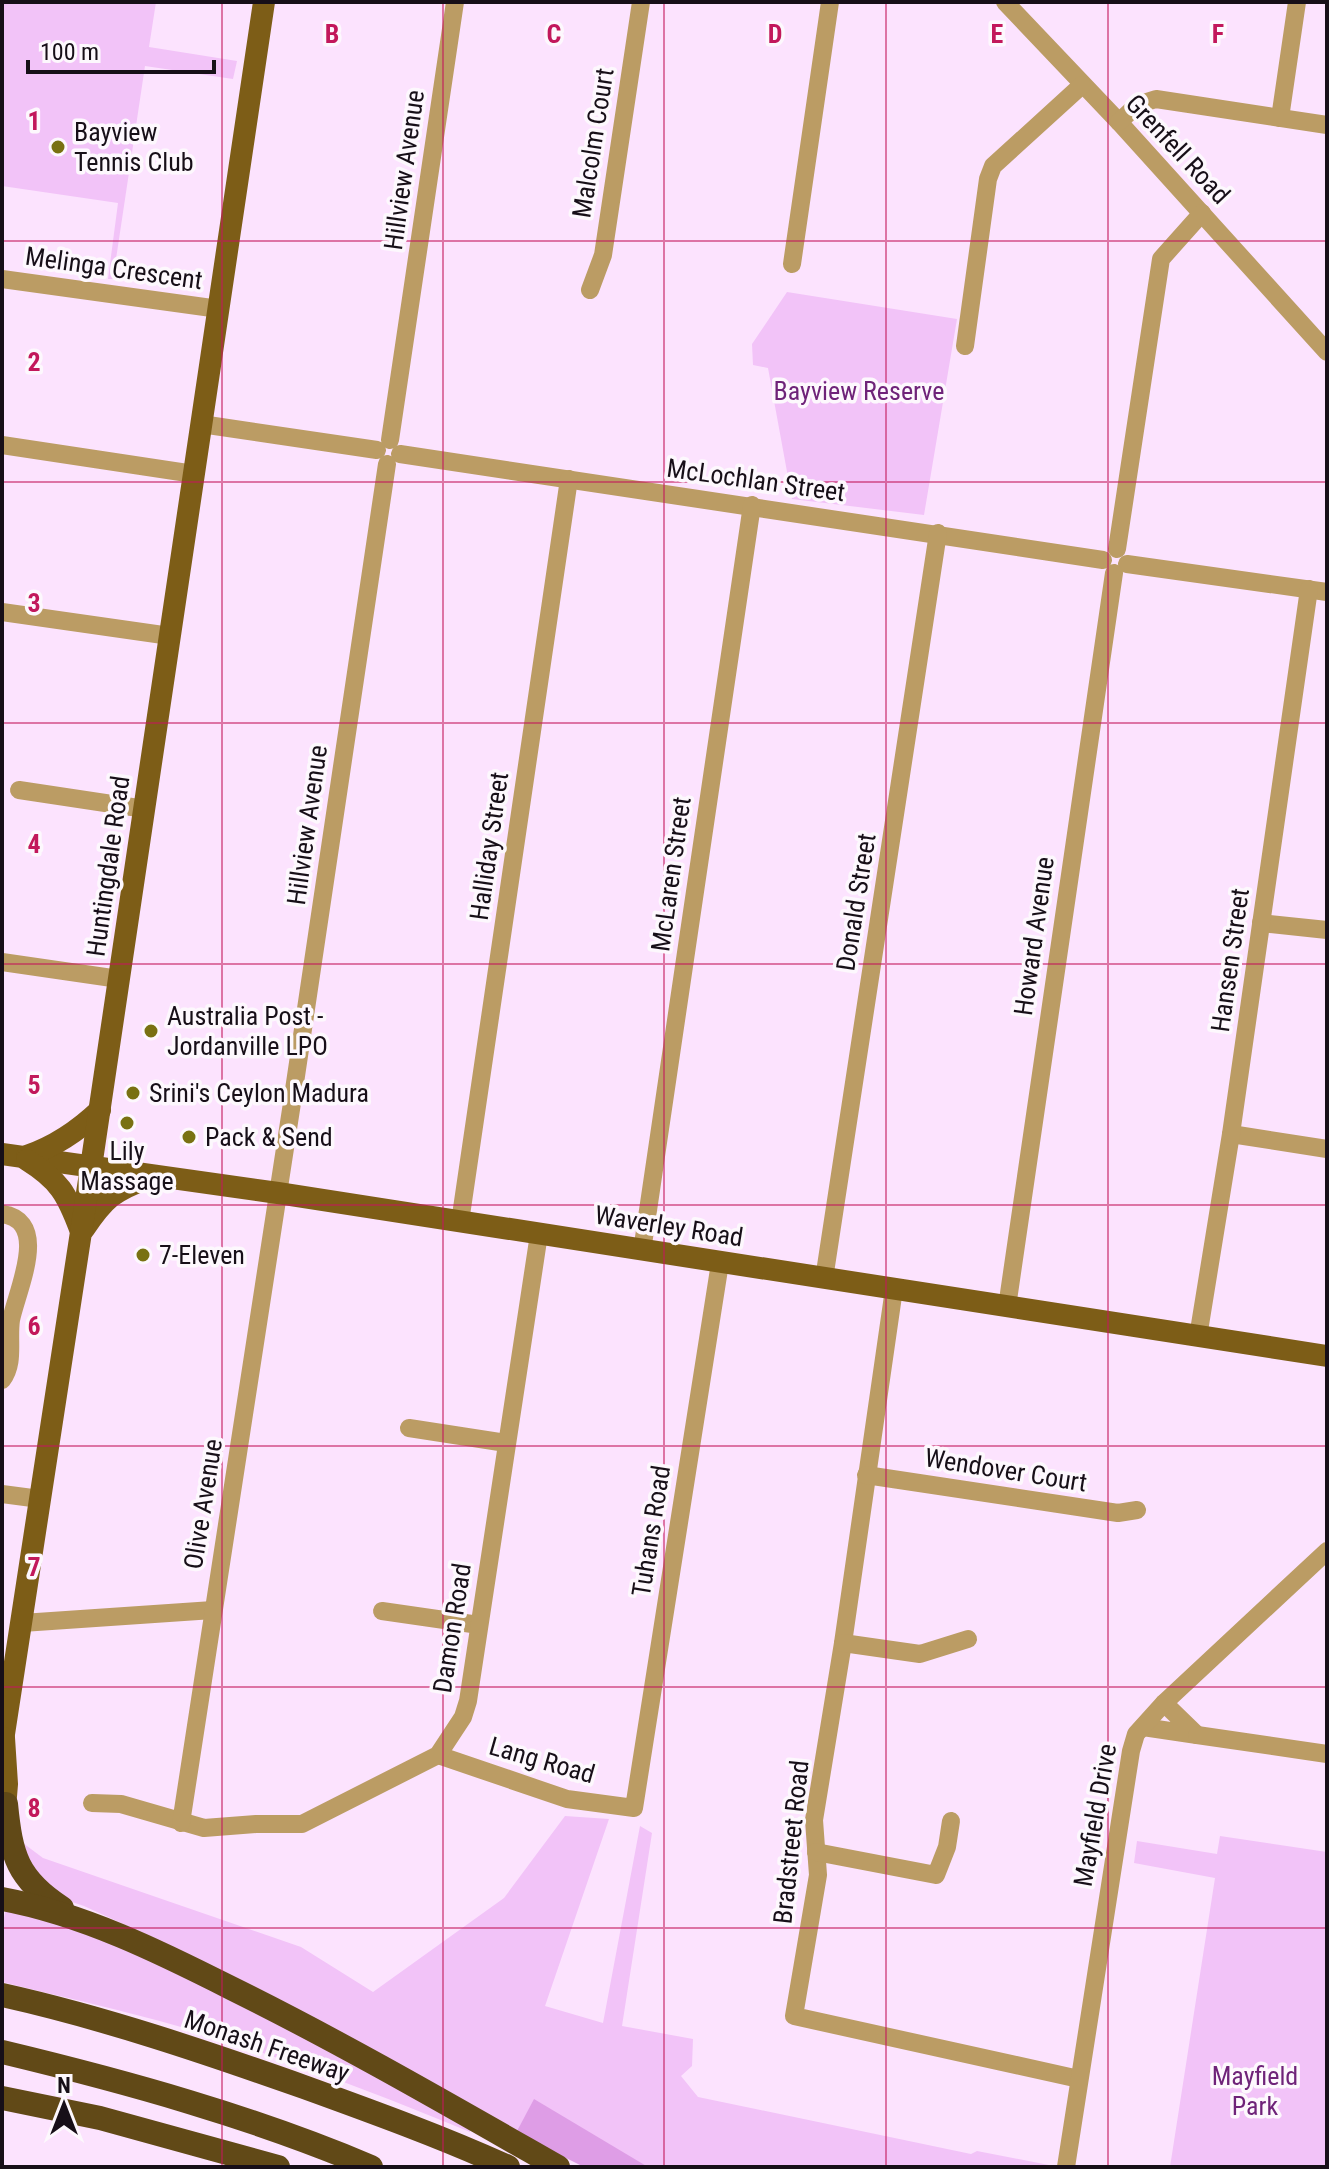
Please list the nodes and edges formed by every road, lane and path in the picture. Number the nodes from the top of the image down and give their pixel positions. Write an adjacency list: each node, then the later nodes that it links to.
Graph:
1 (264, 2): 15 (main road, Huntingdale Road)
2 (455, 2): 21 (street, Hillview Avenue)
3 (641, 2): 14 (street, Malcolm Court)
4 (830, 2): 12 (street)
5 (1005, 2): 7 (street, Grenfell Road)
6 (1297, 2): 8 (street)
7 (1082, 85): 9 (street, Grenfell Road); 17 (street)
8 (1280, 118): 9 (street); 10 (street)
9 (1119, 122): 11 (street, Grenfell Road)
10 (1327, 125)
11 (1202, 213): 16 (street, Grenfell Road); 26 (street, Howard Avenue)
12 (792, 264)
13 (2, 279): 15 (street, Melinga Crescent)
14 (590, 290)
15 (219, 309): 19 (main road, Huntingdale Road)
16 (1319, 336): 18 (street, Grenfell Road)
17 (965, 346)
18 (1327, 352)
19 (201, 424): 21 (street, McLochlan Street); 22 (main road, Huntingdale Road)
20 (2, 445): 22 (street)
21 (389, 452): 23 (street, McLochlan Street); 42 (street, Hillview Avenue)
22 (194, 474): 29 (main road, Huntingdale Road)
23 (569, 479): 24 (street, McLochlan Street); 44 (street, Halliday Street)
24 (752, 505): 25 (street, McLochlan Street); 47 (street, McLaren Street)
25 (938, 533): 26 (street, McLochlan Street); 49 (street, Donald Street)
26 (1115, 561): 27 (street, McLochlan Street); 51 (street, Howard Avenue)
27 (1318, 591): 32 (street, Hansen Street)
28 (2, 612): 29 (street)
29 (170, 636): 31 (main road, Huntingdale Road)
30 (19, 790): 31 (street)
31 (145, 809): 35 (main road, Huntingdale Road)
32 (1261, 923): 33 (street); 37 (street, Hansen Street)
33 (1327, 930)
34 (2, 962): 35 (street)
35 (119, 979): 36 (main road, Huntingdale Road)
36 (100, 1110): 39 (main road); 40 (main road, Huntingdale Road)
37 (1231, 1134): 38 (street); 52 (street, Hansen Street)
38 (1327, 1149)
39 (12, 1156): 40 (main road, Waverley Road); 45 (main road)
40 (91, 1167): 41 (main road, Waverley Road); 45 (main road, Huntingdale Road)
41 (154, 1177): 42 (main road, Waverley Road); 45 (main road)
42 (278, 1193): 44 (main road, Waverley Road); 62 (street, Olive Avenue)
43 (2, 1214): 54 (street)
44 (460, 1222): 46 (main road, Waverley Road)
45 (81, 1233): 59 (main road, Huntingdale Road)
46 (539, 1234): 47 (main road, Waverley Road); 56 (street, Damon Road)
47 (642, 1251): 48 (main road, Waverley Road)
48 (720, 1263): 49 (main road, Waverley Road); 77 (street, Tuhans Road)
49 (824, 1279): 50 (main road, Waverley Road)
50 (894, 1289): 51 (main road, Waverley Road); 57 (street, Bradstreet Road)
51 (1007, 1307): 52 (main road, Waverley Road)
52 (1198, 1337): 53 (main road, Waverley Road)
53 (1327, 1356)
54 (2, 1380)
55 (409, 1428): 56 (street)
56 (506, 1443): 65 (street, Damon Road)
57 (866, 1475): 60 (street, Wendover Court); 67 (street, Bradstreet Road)
58 (2, 1494): 59 (street)
59 (40, 1499): 64 (main road, Huntingdale Road)
60 (1137, 1510)
61 (1325, 1558): 69 (street, Mayfield Drive)
62 (213, 1610): 64 (street); 79 (street, Olive Avenue)
63 (382, 1611): 65 (street)
64 (22, 1623): 68 (main road, Huntingdale Road)
65 (479, 1625): 74 (street, Damon Road)
66 (968, 1639): 67 (street)
67 (843, 1643): 81 (street, Bradstreet Road)
68 (9, 1656): 72 (main road, Huntingdale Road)
69 (1164, 1703): 70 (street, Mayfield Drive); 71 (street)
70 (1143, 1727): 71 (street); 86 (street, Mayfield Drive)
71 (1197, 1735): 73 (street)
72 (3, 1742): 76 (main road, Huntingdale Road)
73 (1327, 1754)
74 (438, 1755): 77 (street, Lang Road); 79 (street)
75 (92, 1803): 79 (street)
76 (6, 1804): 80 (main road, Huntingdale Road); 83 (highway)
77 (634, 1808)
78 (951, 1821): 81 (street)
79 (181, 1823)
80 (2, 1842)
81 (816, 1852): 86 (street, Bradstreet Road)
82 (2, 1899): 83 (highway)
83 (81, 1920): 93 (highway)
84 (2, 1995): 92 (highway, Monash Freeway)
85 (2, 2052): 91 (highway)
86 (1079, 2079): 94 (street, Mayfield Drive)
87 (2, 2098): 88 (highway)
88 (39, 2105): 89 (highway); 90 (highway)
89 (2, 2109)
90 (278, 2167)
91 (371, 2167)
92 (508, 2167)
93 (558, 2167)
94 (1066, 2167)

